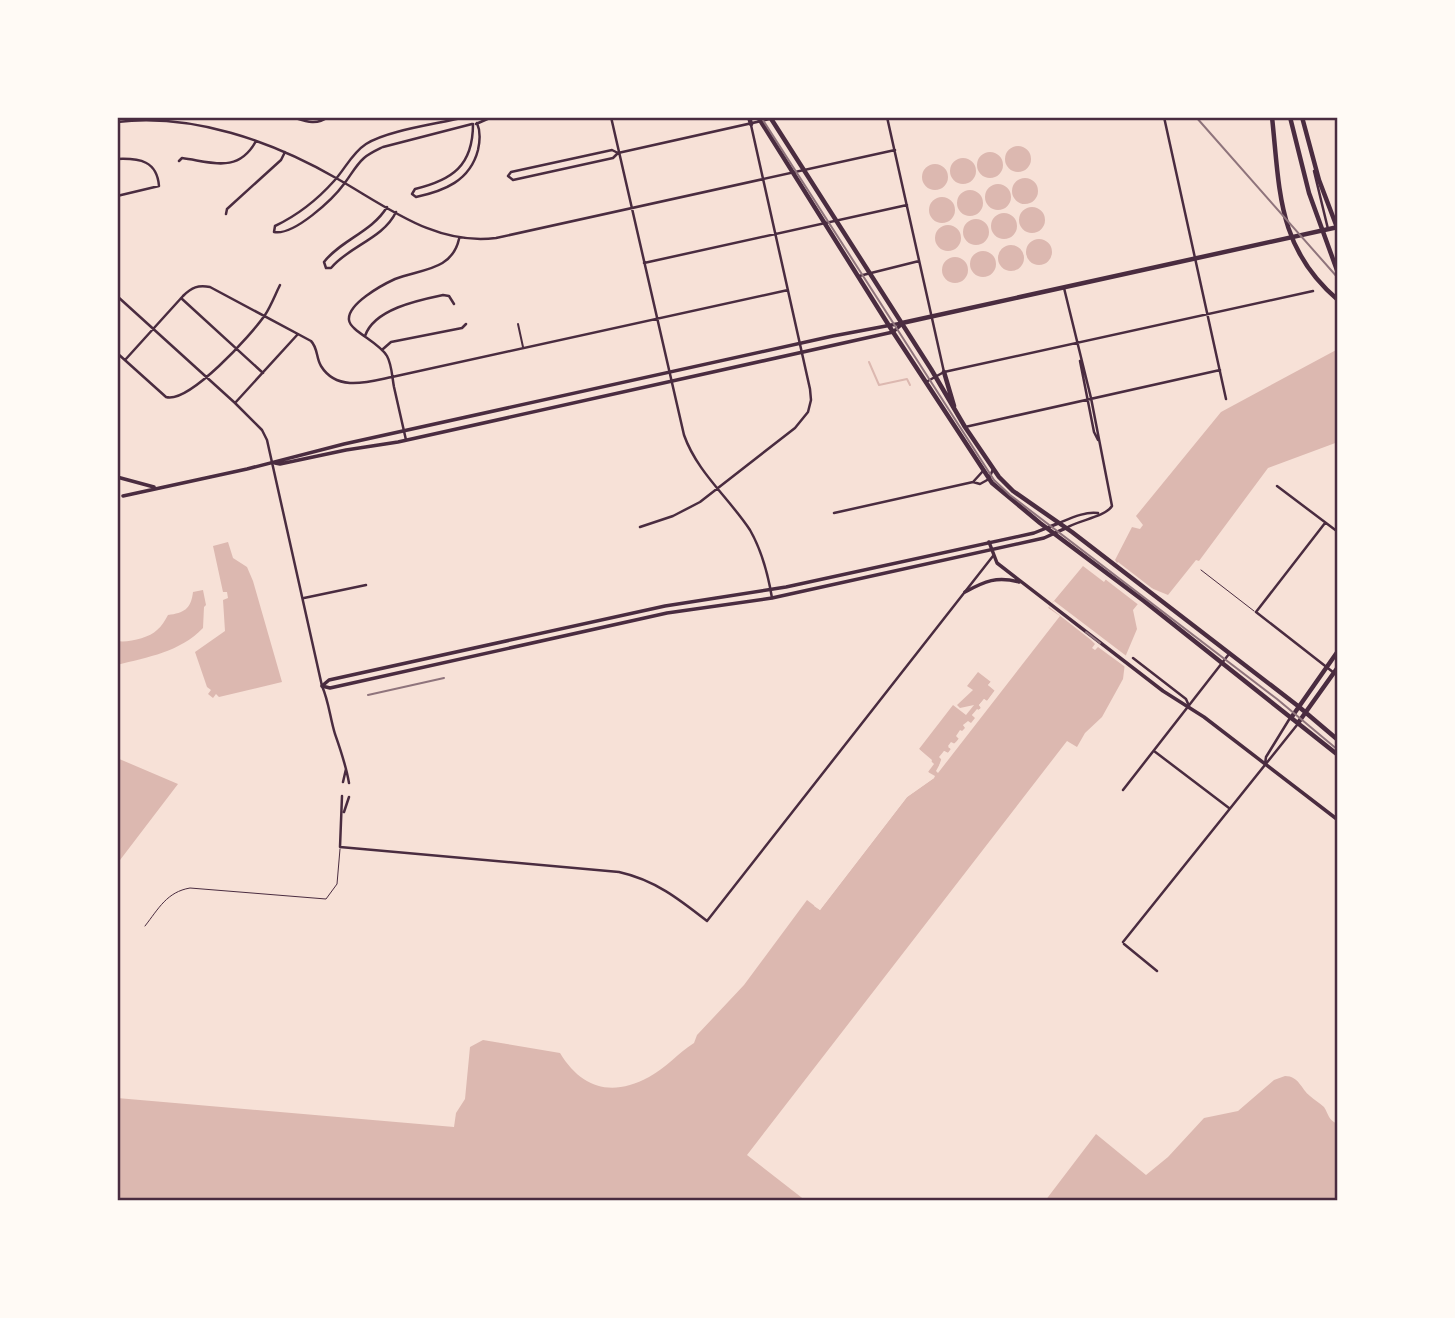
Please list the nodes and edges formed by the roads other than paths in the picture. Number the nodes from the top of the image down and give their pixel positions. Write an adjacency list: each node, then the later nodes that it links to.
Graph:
1 (292, 117): 2 (street)
2 (328, 117)
3 (492, 117): 19 (street)
4 (611, 117): 23 (street)
5 (779, 117): 12 (street)
6 (887, 117): 21 (street)
7 (1164, 117): 43 (street)
8 (1272, 117): 55 (main road)
9 (1290, 117): 47 (main road)
10 (1311, 117): 13 (street)
11 (471, 118): 19 (street); 28 (street)
12 (771, 118): 16 (street); 26 (main road)
13 (1302, 118): 39 (street); 40 (main road)
14 (150, 119): 15 (street); 18 (street)
15 (172, 119): 20 (street)
16 (759, 119): 17 (street); 27 (main road)
17 (750, 120): 23 (street); 29 (street)
18 (117, 122)
19 (475, 122): 19 (street); 30 (street)
20 (256, 141): 22 (street); 25 (street)
21 (895, 150): 26 (street); 32 (street)
22 (285, 152): 28 (street); 36 (street)
23 (618, 153): 23 (street); 34 (street)
24 (117, 159): 31 (street)
25 (179, 161)
26 (804, 170): 27 (street); 37 (main road)
27 (792, 173): 29 (street); 38 (main road)
28 (337, 178): 30 (street); 30 (street)
29 (764, 179): 34 (street); 41 (street)
30 (345, 183): 33 (street)
31 (117, 196)
32 (907, 205): 37 (street); 44 (street)
33 (387, 208): 35 (street); 35 (street)
34 (631, 208): 42 (street); 45 (street)
35 (396, 212): 42 (street)
36 (226, 214)
37 (836, 221): 38 (street); 46 (main road)
38 (826, 223): 41 (street); 48 (main road)
39 (1328, 229): 40 (main road); 43 (main road)
40 (1338, 229)
41 (776, 234): 45 (street); 51 (street)
42 (459, 239): 68 (street)
43 (1195, 258): 50 (main road); 57 (street)
44 (919, 261): 46 (street); 59 (street)
45 (644, 263): 60 (street)
46 (870, 272): 48 (street); 61 (main road)
47 (1338, 273)
48 (859, 276): 64 (main road)
49 (280, 285): 58 (street)
50 (1064, 288): 59 (main road); 69 (street)
51 (788, 290): 60 (street); 70 (street)
52 (1312, 291): 57 (street)
53 (117, 296): 65 (street)
54 (181, 298): 58 (street); 65 (street); 71 (street)
55 (1338, 300)
56 (454, 304): 68 (street)
57 (1208, 315): 69 (street); 77 (street)
58 (264, 316): 67 (street); 71 (street)
59 (932, 317): 61 (main road); 78 (street)
60 (658, 319): 72 (street); 80 (street)
61 (902, 323): 64 (main road); 66 (main road); 82 (main road)
62 (466, 324): 73 (street)
63 (519, 324): 72 (street)
64 (889, 325): 66 (main road); 70 (main road)
65 (153, 329): 76 (street); 83 (street)
66 (893, 332): 75 (main road); 85 (main road)
67 (298, 334): 79 (street); 81 (street)
68 (365, 336): 73 (street)
69 (1076, 343): 78 (street); 89 (street)
70 (800, 344): 75 (street); 80 (main road)
71 (235, 348): 79 (street); 83 (street)
72 (524, 348): 81 (street)
73 (383, 349): 81 (street)
74 (117, 353): 76 (street)
75 (802, 353): 84 (main road); 105 (street)
76 (125, 360): 83 (street)
77 (1220, 370): 89 (street); 90 (street)
78 (944, 372): 82 (street); 93 (main road)
79 (262, 373): 91 (street)
80 (670, 373): 84 (street); 86 (main road)
81 (392, 377): 95 (street)
82 (936, 377): 85 (street); 93 (main road)
83 (207, 379): 91 (street)
84 (672, 381): 87 (main road); 105 (street)
85 (926, 383): 99 (main road)
86 (606, 387): 87 (main road); 88 (main road)
87 (608, 395): 92 (main road)
88 (558, 398): 92 (main road); 95 (main road)
89 (1089, 398): 94 (street); 108 (street)
90 (1226, 399)
91 (235, 403): 97 (street)
92 (560, 406): 96 (main road)
93 (954, 410): 94 (main road)
94 (965, 427): 98 (main road)
95 (404, 431): 96 (street); 97 (main road)
96 (406, 440): 97 (main road)
97 (273, 462): 103 (main road); 124 (street)
98 (993, 469): 101 (street); 109 (main road)
99 (983, 471): 101 (main road); 102 (street)
100 (117, 477): 103 (main road)
101 (989, 479): 102 (street); 113 (main road)
102 (973, 482): 107 (street)
103 (167, 486): 106 (main road)
104 (1277, 486): 110 (street)
105 (718, 488): 111 (street); 122 (street)
106 (123, 496)
107 (834, 513)
108 (1098, 513): 109 (street); 112 (street)
109 (1059, 523): 112 (main road); 113 (main road)
110 (1325, 523): 114 (street); 126 (street)
111 (640, 527)
112 (1066, 528): 115 (main road); 128 (main road)
113 (1048, 529): 115 (main road); 116 (main road)
114 (1338, 532)
115 (1055, 534): 117 (main road); 130 (main road)
116 (989, 542): 117 (main road); 122 (main road)
117 (991, 550): 118 (main road); 125 (main road)
118 (993, 556): 120 (main road); 123 (street)
119 (1201, 570): 126 (lane)
120 (1024, 584): 123 (main road); 135 (main road)
121 (366, 585): 124 (street)
122 (771, 590): 125 (street); 134 (main road)
123 (965, 592): 153 (street)
124 (304, 598): 134 (street)
125 (772, 598): 134 (main road)
126 (1256, 612): 131 (street)
127 (1338, 651): 131 (main road)
128 (1229, 653): 130 (street); 136 (main road)
129 (1133, 658): 135 (street)
130 (1222, 663): 135 (street); 138 (main road)
131 (1325, 666): 133 (street); 136 (main road)
132 (1338, 667): 133 (main road)
133 (1336, 674): 137 (main road)
134 (322, 686): 144 (street)
135 (1189, 706): 141 (street); 143 (main road)
136 (1298, 706): 137 (main road); 138 (main road)
137 (1305, 712): 139 (main road); 140 (main road)
138 (1291, 718): 139 (main road); 143 (street)
139 (1298, 724): 142 (main road); 143 (street)
140 (1338, 740)
141 (1154, 751): 147 (street); 150 (street)
142 (1338, 755)
143 (1265, 764): 150 (street); 152 (main road)
144 (346, 766): 145 (street); 146 (street)
145 (343, 782)
146 (349, 783)
147 (1123, 790)
148 (342, 796): 151 (street)
149 (349, 797): 151 (street)
150 (1230, 808): 155 (street)
151 (343, 816): 153 (street)
152 (1338, 820)
153 (340, 847): 154 (lane)
154 (145, 926)
155 (1157, 971)

